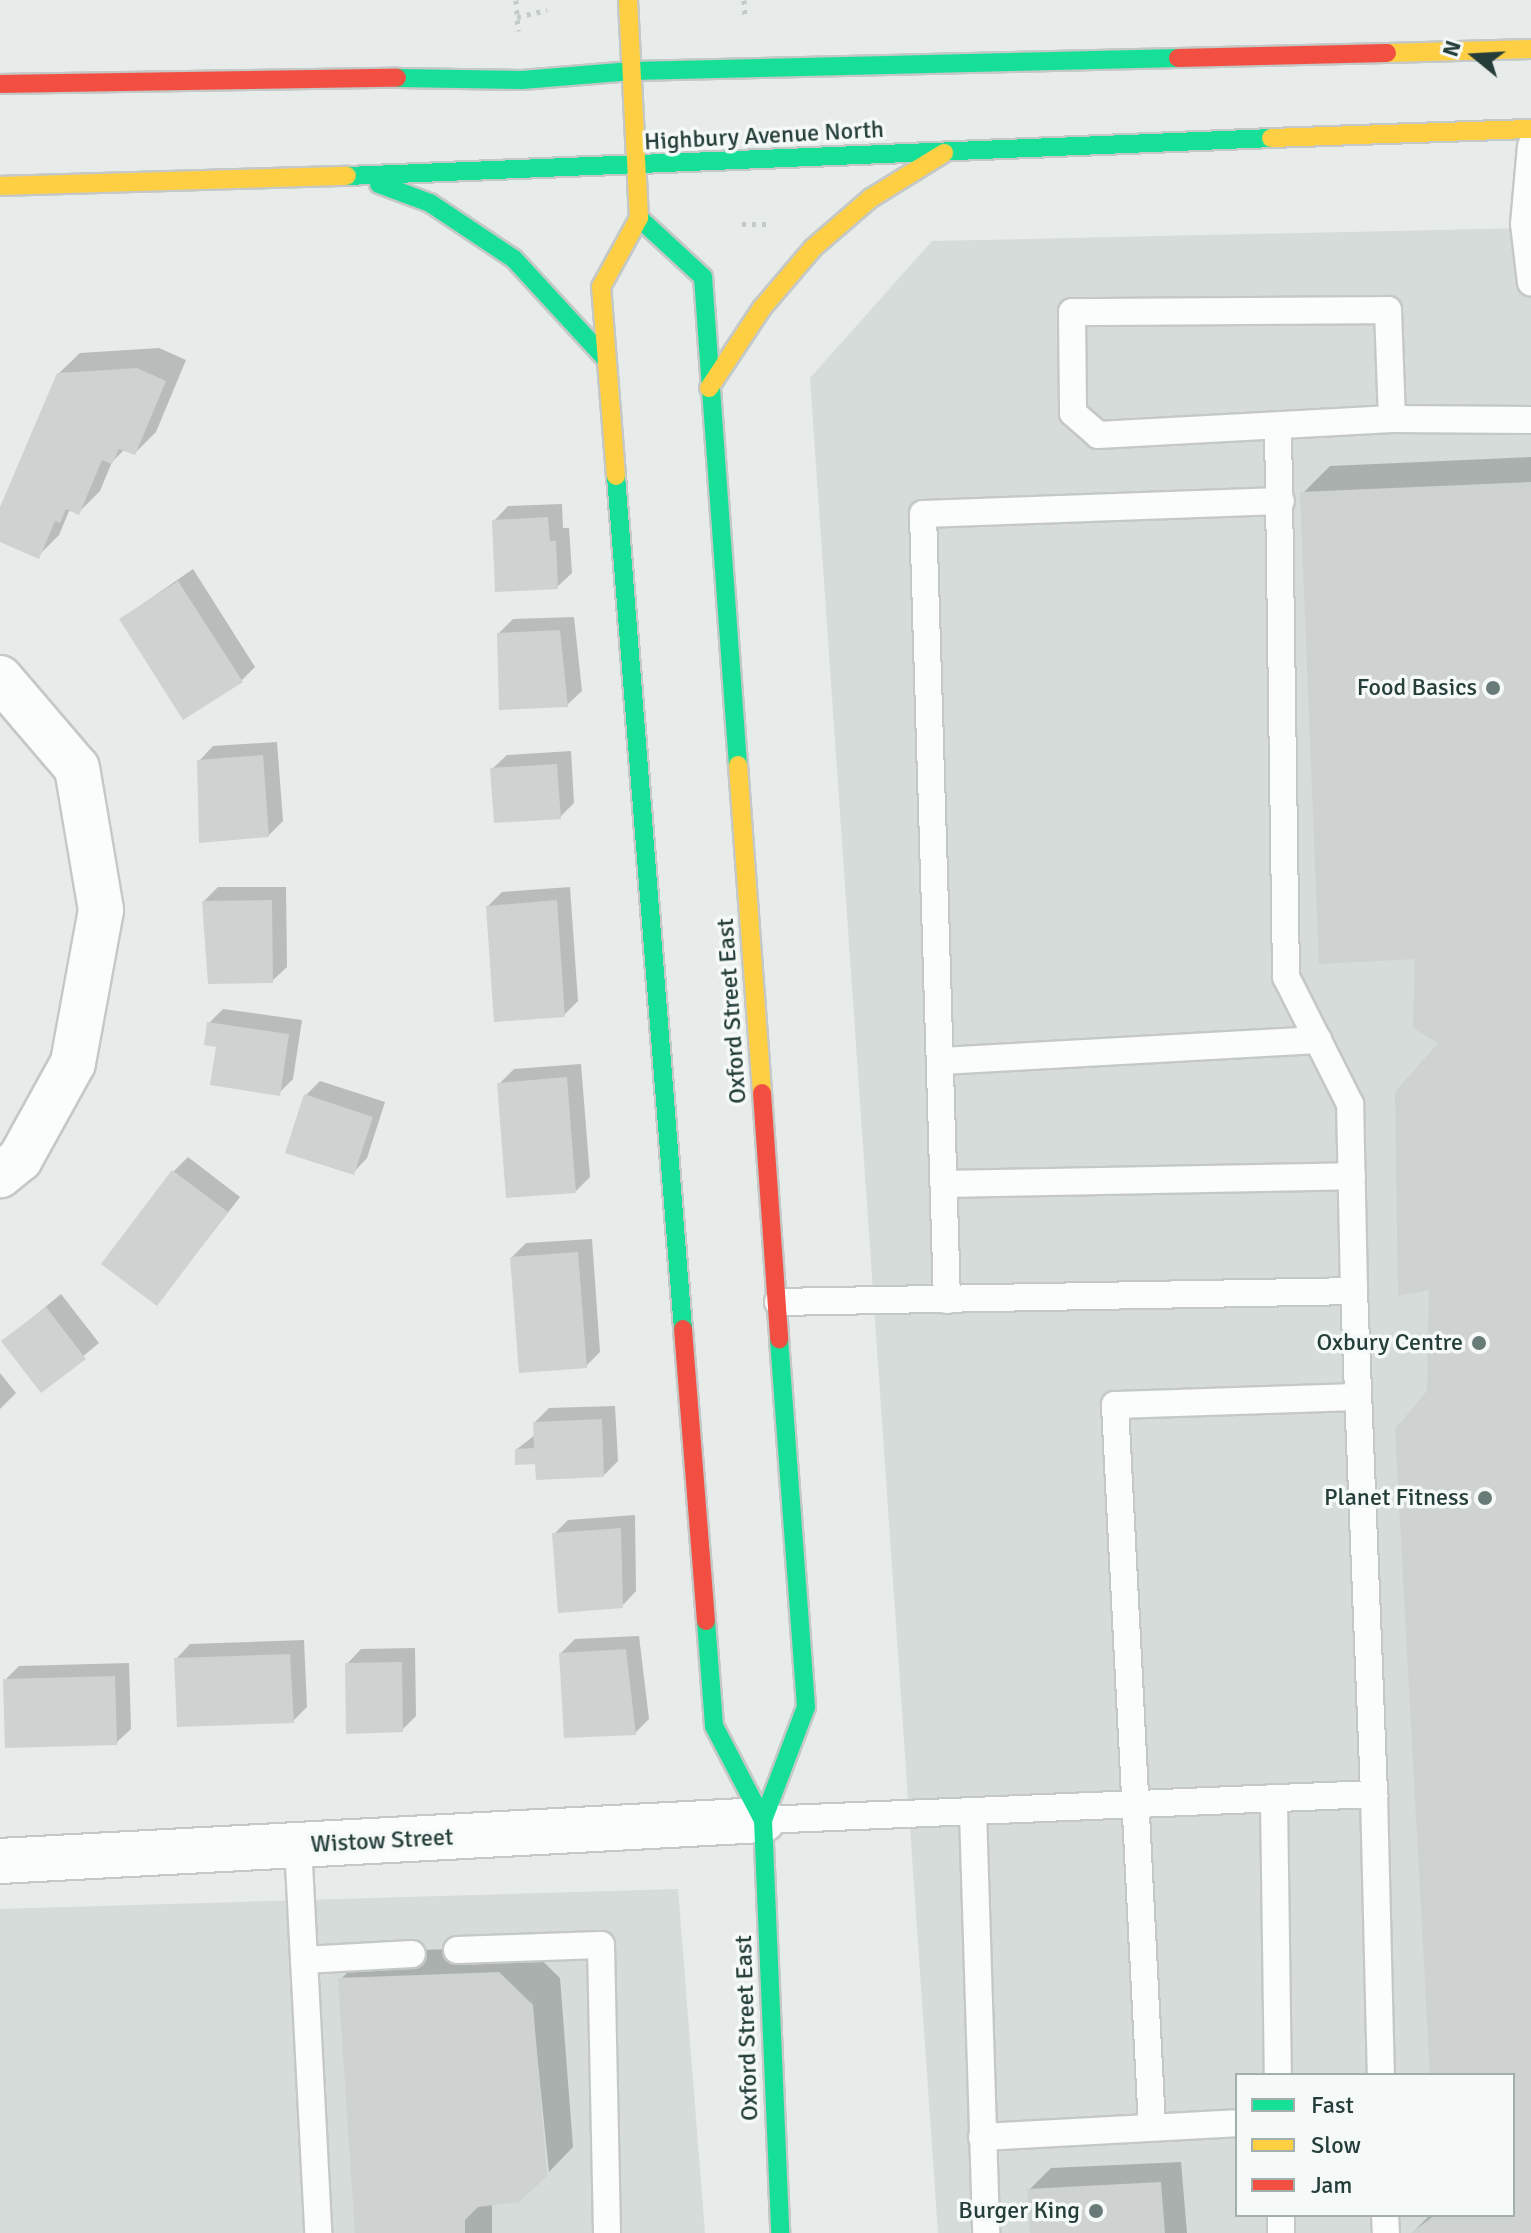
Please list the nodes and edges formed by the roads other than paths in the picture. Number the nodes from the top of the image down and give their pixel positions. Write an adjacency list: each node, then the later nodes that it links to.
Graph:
1 (628, 0): 3 (main road, Oxford Street East)
2 (1531, 49): 3 (main road)
3 (632, 71): 4 (main road); 8 (main road, Oxford Street East)
4 (0, 84)
5 (1531, 129): 7 (main road, Highbury Avenue North)
6 (1531, 146): 12 (lane)
7 (950, 150): 8 (main road, Highbury Avenue North); 14 (main road)
8 (639, 168): 9 (main road, Highbury Avenue North); 11 (main road, Oxford Street East)
9 (358, 176): 10 (main road, Highbury Avenue North); 13 (main road)
10 (0, 186)
11 (639, 218): 13 (main road, Oxford Street East); 14 (main road, Oxford Street East)
12 (1531, 283)
13 (607, 360): 33 (main road, Oxford Street East)
14 (709, 388): 27 (main road, Oxford Street East)
15 (1392, 419): 16 (lane); 17 (lane); 17 (lane)
16 (1531, 420)
17 (1278, 427): 18 (lane)
18 (1281, 501): 20 (lane); 21 (lane)
19 (0, 678): 22 (street)
20 (1318, 1040): 21 (lane); 23 (lane)
21 (941, 1061): 24 (lane)
22 (0, 1175)
23 (1352, 1176): 24 (lane); 25 (lane)
24 (944, 1184): 26 (lane)
25 (1354, 1291): 26 (lane); 28 (lane)
26 (947, 1300): 27 (lane)
27 (778, 1302): 33 (main road, Oxford Street East)
28 (1358, 1397): 29 (lane); 31 (lane)
29 (1374, 1794): 30 (lane); 40 (lane)
30 (1274, 1799): 31 (lane); 39 (lane)
31 (1136, 1804): 32 (lane); 42 (lane)
32 (973, 1812): 33 (lane); 43 (lane)
33 (763, 1820): 34 (street, Wistow Street); 46 (main road, Oxford Street East)
34 (298, 1845): 35 (street, Wistow Street); 38 (lane)
35 (0, 1861)
36 (457, 1950): 45 (lane)
37 (412, 1954): 38 (lane)
38 (304, 1960): 44 (lane)
39 (1278, 2073)
40 (1381, 2073)
41 (1235, 2123): 42 (lane)
42 (1152, 2126): 43 (lane)
43 (982, 2137): 47 (lane)
44 (318, 2233)
45 (607, 2233)
46 (780, 2233)
47 (986, 2233)

